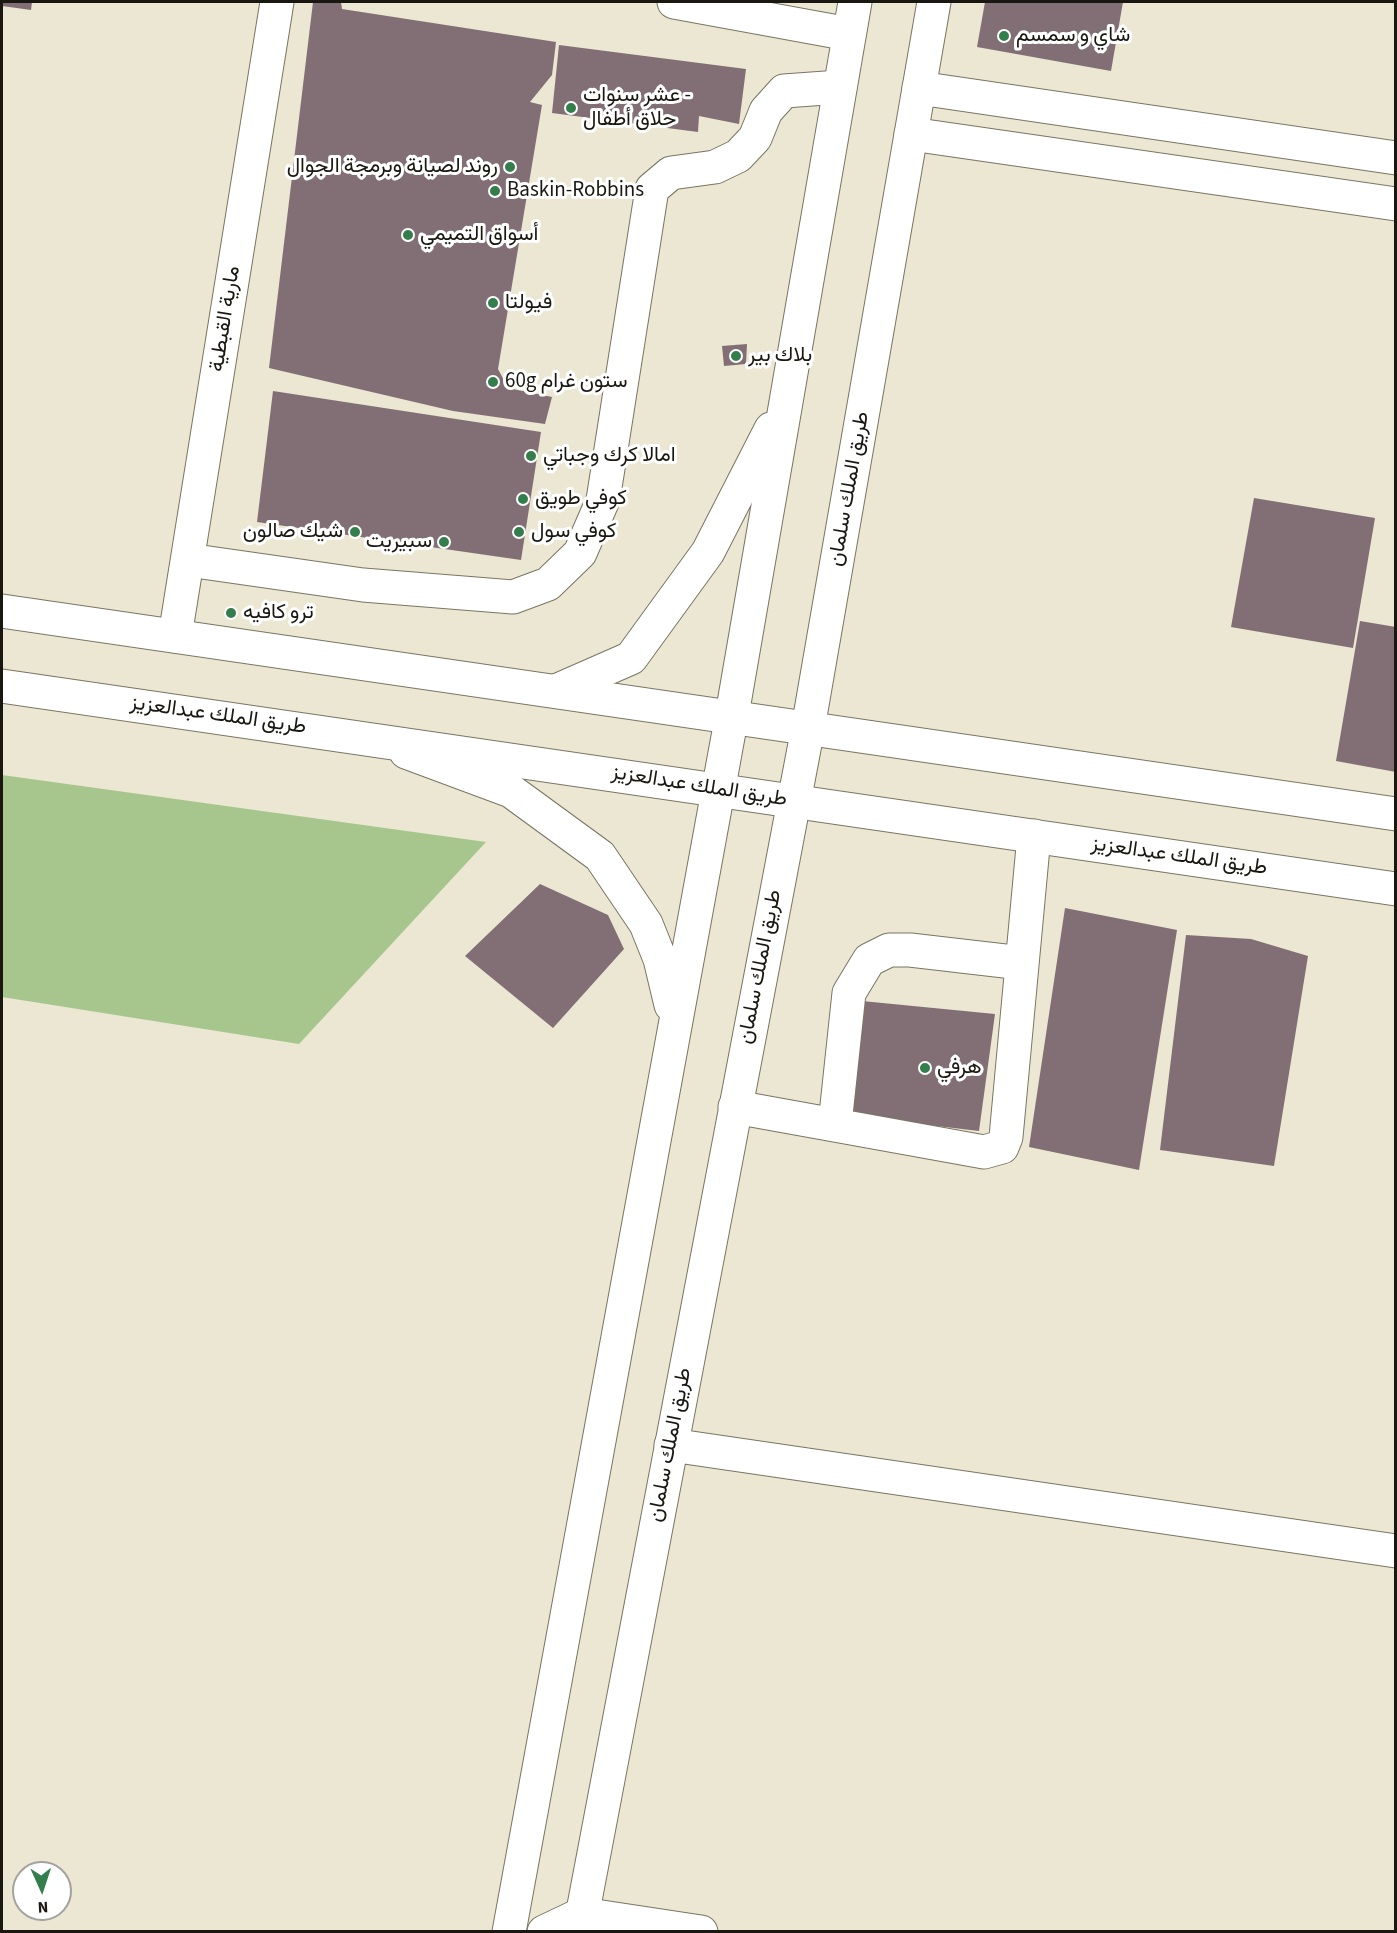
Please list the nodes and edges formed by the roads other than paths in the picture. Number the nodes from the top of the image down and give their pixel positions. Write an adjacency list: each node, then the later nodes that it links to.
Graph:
1 (277, 2): 12 (main road, مارية القبطية)
2 (674, 2): 5 (main road)
3 (855, 2): 5 (main road)
4 (934, 2): 7 (main road, طريق الملك سلمان)
5 (849, 34): 6 (main road)
6 (840, 87): 11 (main road); 12 (main road)
7 (919, 88): 8 (main road, طريق الملك سلمان); 9 (main road)
8 (911, 134): 10 (main road); 18 (main road, طريق الملك سلمان)
9 (1395, 158)
10 (1395, 204)
11 (786, 398): 16 (main road); 17 (main road)
12 (188, 560): 14 (main road, مارية القبطية)
13 (2, 611): 14 (main road)
14 (175, 636): 16 (main road)
15 (2, 686): 19 (main road, طريق الملك عبدالعزيز)
16 (558, 690): 17 (main road)
17 (732, 715): 18 (main road); 20 (main road)
18 (808, 728): 21 (main road, طريق الملك سلمان); 22 (main road)
19 (368, 738): 20 (main road, طريق الملك عبدالعزيز); 26 (main road)
20 (717, 788): 21 (main road, طريق الملك عبدالعزيز); 26 (main road)
21 (793, 801): 23 (main road, طريق الملك عبدالعزيز); 27 (main road, طريق الملك سلمان)
22 (1395, 814)
23 (1034, 837): 24 (main road, طريق الملك عبدالعزيز); 25 (main road)
24 (1395, 888)
25 (1022, 963): 28 (main road); 28 (main road)
26 (675, 1021): 32 (main road)
27 (735, 1107): 28 (main road); 29 (main road, طريق الملك سلمان)
28 (835, 1124)
29 (671, 1445): 30 (main road); 31 (main road, طريق الملك سلمان)
30 (1395, 1551)
31 (581, 1923): 33 (main road); 34 (main road)
32 (509, 1932)
33 (544, 1932)
34 (701, 1932)

